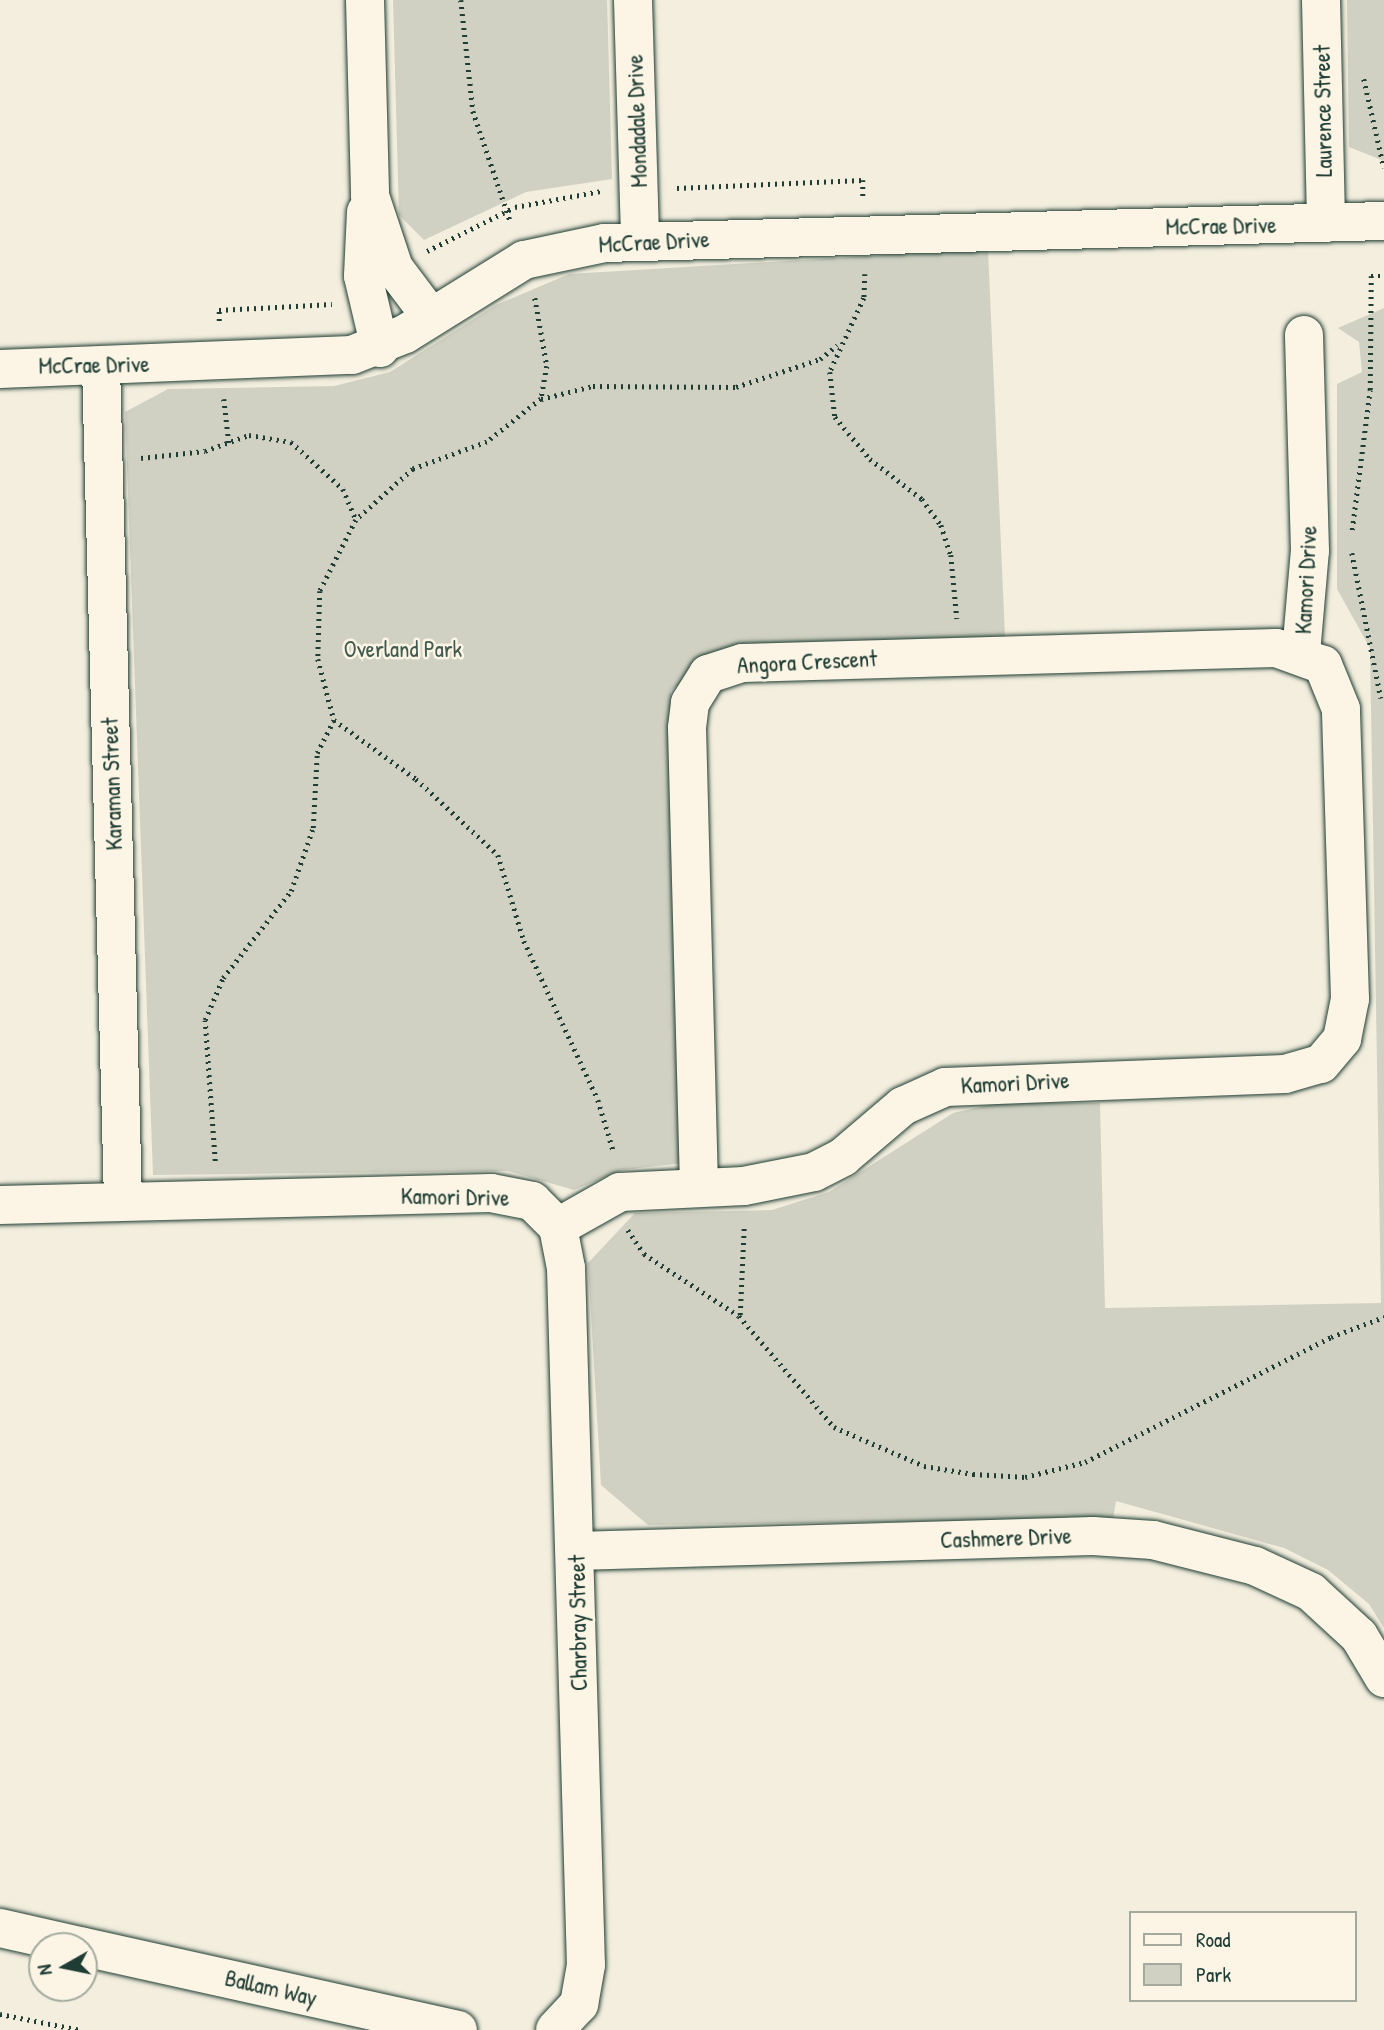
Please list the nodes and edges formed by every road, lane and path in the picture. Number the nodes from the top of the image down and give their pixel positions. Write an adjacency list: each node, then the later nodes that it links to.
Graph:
1 (365, 0): 12 (street)
2 (633, 0): 6 (street, Mondadale Drive)
3 (1321, 0): 8 (street, Laurence Street)
4 (1361, 63): 5 (path)
5 (1384, 168)
6 (638, 189): 9 (path); 10 (street, Mondadale Drive); 12 (path)
7 (1384, 221): 8 (street, McCrae Drive)
8 (1326, 223): 9 (street, McCrae Drive)
9 (863, 235): 10 (street, McCrae Drive); 15 (path)
10 (640, 241): 13 (street, McCrae Drive)
11 (1384, 276): 26 (path)
12 (382, 282): 13 (street); 16 (street); 17 (path)
13 (431, 317): 16 (street, McCrae Drive)
14 (1304, 335): 24 (street, Kamori Drive)
15 (838, 344): 20 (path); 25 (path)
16 (380, 348): 17 (street, McCrae Drive)
17 (222, 362): 19 (street, McCrae Drive); 21 (path)
18 (3, 366): 19 (street, McCrae Drive)
19 (101, 366): 22 (street, Karaman Street)
20 (541, 399)
21 (229, 443): 22 (path); 23 (path)
22 (103, 461): 31 (street, Karaman Street)
23 (355, 520)
24 (1301, 653): 25 (street, Angora Crescent); 28 (street, Kamori Drive)
25 (957, 655): 29 (street, Angora Crescent)
26 (1382, 705)
27 (334, 720): 30 (path)
28 (744, 1186): 29 (street, Kamori Drive); 34 (path)
29 (699, 1188): 33 (street, Kamori Drive)
30 (219, 1200): 31 (street, Kamori Drive); 33 (street, Kamori Drive)
31 (123, 1201): 32 (street, Kamori Drive)
32 (0, 1205)
33 (558, 1227): 35 (street, Charbray Street)
34 (739, 1316)
35 (576, 1551): 36 (street, Cashmere Drive); 41 (street, Charbray Street)
36 (1384, 1678)
37 (0, 1928): 38 (street, Ballam Way)
38 (28, 1934)
39 (98, 1950): 43 (street, Ballam Way)
40 (0, 2014): 42 (path)
41 (569, 2025)
42 (80, 2030)
43 (458, 2030)

